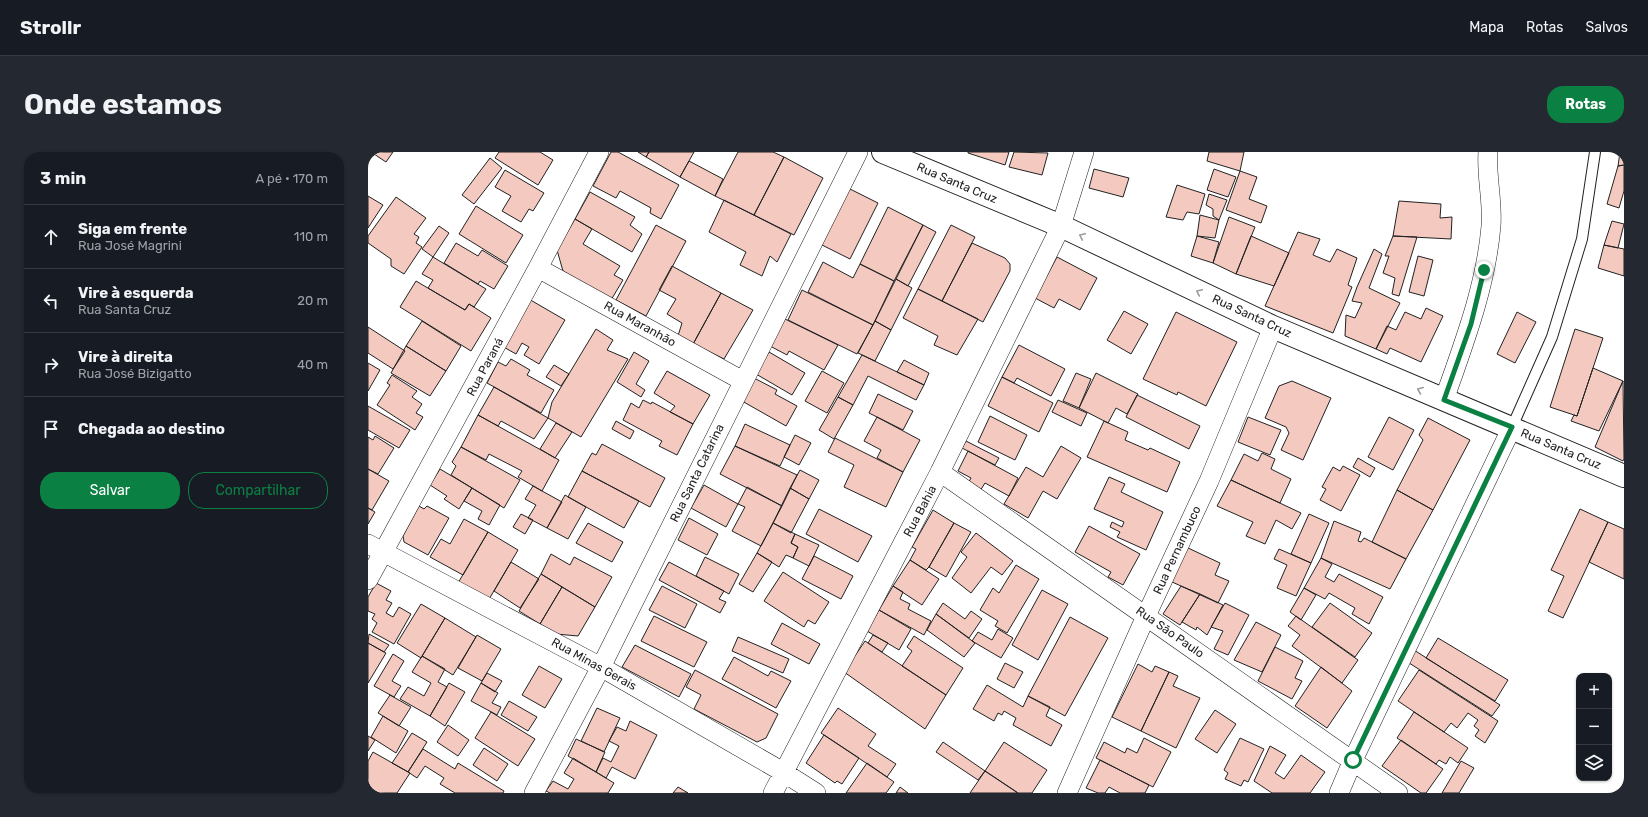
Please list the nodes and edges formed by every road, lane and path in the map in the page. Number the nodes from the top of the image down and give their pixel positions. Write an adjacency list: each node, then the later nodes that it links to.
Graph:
1 (599, 152): 8 (street, Rua Paraná)
2 (858, 152): 10 (street, Rua Santa Catarina)
3 (883, 152): 7 (street, Rua Santa Cruz)
4 (1084, 152): 7 (street, Rua Bahia)
5 (1488, 152): 11 (street)
6 (1595, 152): 12 (lane)
7 (1061, 226): 9 (street, Rua Santa Cruz, one-way to 7); 13 (street, Rua Bahia)
8 (538, 268): 10 (street, Rua Maranhão); 15 (street, Rua Paraná)
9 (1273, 327): 11 (street, Rua Santa Cruz, one-way to 9); 17 (street, Rua Pernambuco)
10 (743, 381): 18 (street, Rua Santa Catarina)
11 (1444, 400): 12 (street, Rua Santa Cruz)
12 (1512, 427): 14 (street, Rua Santa Cruz); 19 (street)
13 (940, 472): 17 (street, Rua São Paulo); 20 (street, Rua Bahia)
14 (1624, 476)
15 (376, 548): 16 (street, Rua Paraná); 18 (street, Rua Minas Gerais)
16 (368, 580)
17 (1146, 616): 19 (street, Rua São Paulo); 24 (street, Rua Pernambuco)
18 (601, 667): 20 (street, Rua Minas Gerais); 21 (street, Rua Santa Catarina)
19 (1353, 760): 25 (street); 26 (street, Rua São Paulo)
20 (783, 772): 22 (street, Rua Bahia); 23 (street, Rua Minas Gerais)
21 (534, 793)
22 (773, 793)
23 (816, 793)
24 (1067, 793)
25 (1339, 793)
26 (1398, 793)

